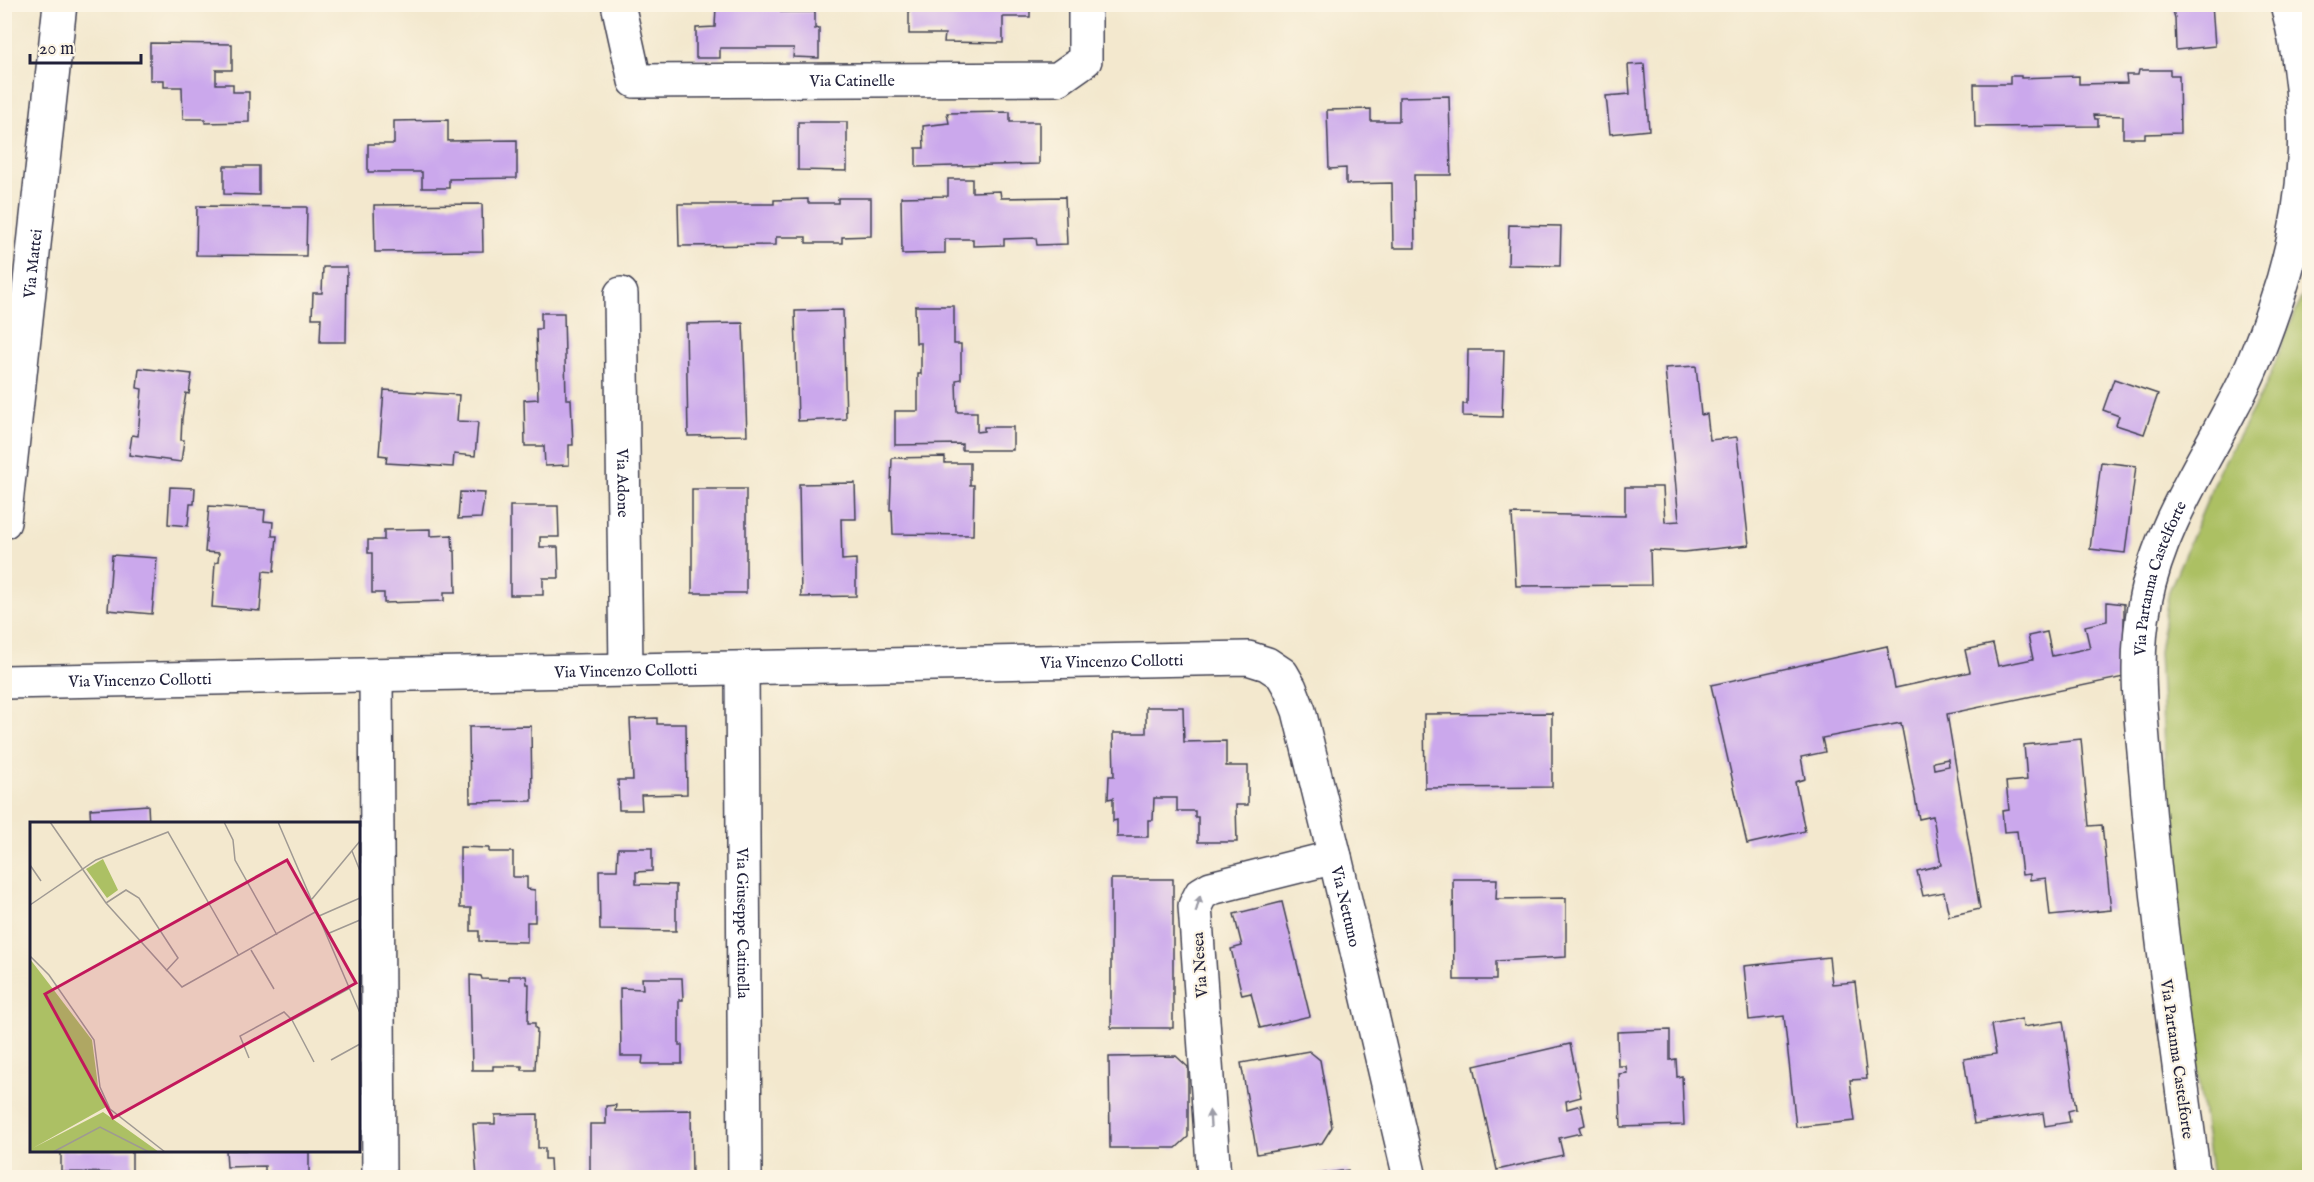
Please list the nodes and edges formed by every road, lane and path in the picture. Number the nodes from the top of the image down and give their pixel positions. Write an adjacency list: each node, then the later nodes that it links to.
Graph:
1 (60, 4): 6 (street, Via Mattei)
2 (618, 4): 3 (street, Via Catinelle)
3 (1085, 4)
4 (2287, 4): 18 (street, Via Partanna Castelforte)
5 (621, 294): 10 (street, Via Adone)
6 (7, 476): 7 (street, Via Mattei)
7 (4, 522)
8 (1248, 658): 9 (street, Via Vincenzo Collotti); 13 (street, Via Nettuno)
9 (742, 668): 10 (street, Via Vincenzo Collotti); 15 (street, Via Giuseppe Catinella)
10 (626, 670): 11 (street, Via Vincenzo Collotti)
11 (376, 675): 12 (street, Via Vincenzo Collotti); 14 (street)
12 (4, 682)
13 (1335, 856): 16 (street, Via Nesea, one-way to 13); 17 (street, Via Nettuno)
14 (379, 1178)
15 (745, 1178)
16 (1214, 1178)
17 (1410, 1178)
18 (2194, 1178)

